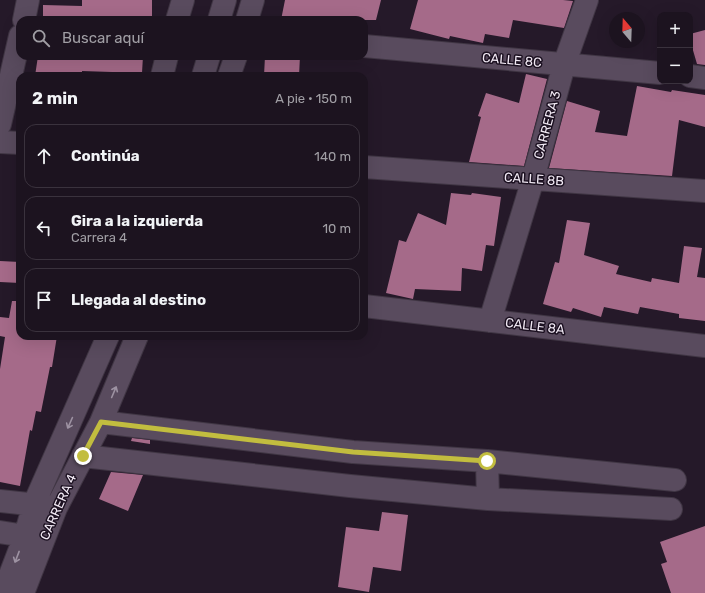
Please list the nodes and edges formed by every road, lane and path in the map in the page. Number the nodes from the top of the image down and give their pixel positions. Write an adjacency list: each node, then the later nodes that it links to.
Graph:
1 (28, 0): 6 (street)
2 (183, 0): 7 (street)
3 (225, 0): 8 (street)
4 (253, 0): 9 (street)
5 (587, 0): 15 (street, CARRERA 3)
6 (25, 16)
7 (178, 16)
8 (220, 16)
9 (248, 16)
10 (368, 46): 15 (street, CALLE 8C)
11 (16, 54): 22 (street)
12 (166, 60): 16 (street)
13 (208, 60): 17 (street)
14 (235, 60): 18 (street)
15 (564, 65): 19 (street, CALLE 8C); 26 (street, CARRERA 3)
16 (163, 72)
17 (204, 72)
18 (231, 72)
19 (657, 74)
20 (693, 76): 21 (street)
21 (705, 78)
22 (0, 124)
23 (0, 142): 24 (street)
24 (16, 143)
25 (368, 167): 26 (street, CALLE 8B)
26 (532, 179): 27 (street, CALLE 8B); 29 (street, CARRERA 3)
27 (705, 190)
28 (368, 306): 29 (street, CALLE 8A)
29 (490, 321): 32 (street, CALLE 8A)
30 (106, 340): 41 (street, CARRERA 4, one-way to 41)
31 (135, 340): 33 (street, CARRERA 4, one-way to 31)
32 (705, 346)
33 (101, 422): 34 (street); 35 (street, CARRERA 4)
34 (353, 452): 36 (street); 38 (street)
35 (83, 456): 38 (street); 42 (street, CARRERA 4)
36 (487, 461): 37 (street); 39 (street)
37 (675, 480)
38 (350, 486): 39 (street)
39 (488, 499): 43 (street)
40 (0, 501): 41 (street)
41 (34, 504): 42 (street); 45 (street, CARRERA 4)
42 (56, 508): 45 (street, CARRERA 4)
43 (671, 509)
44 (0, 532): 45 (street)
45 (34, 538): 46 (street, CARRERA 4, one-way to 46); 47 (street, CARRERA 4)
46 (3, 593)
47 (23, 593)

